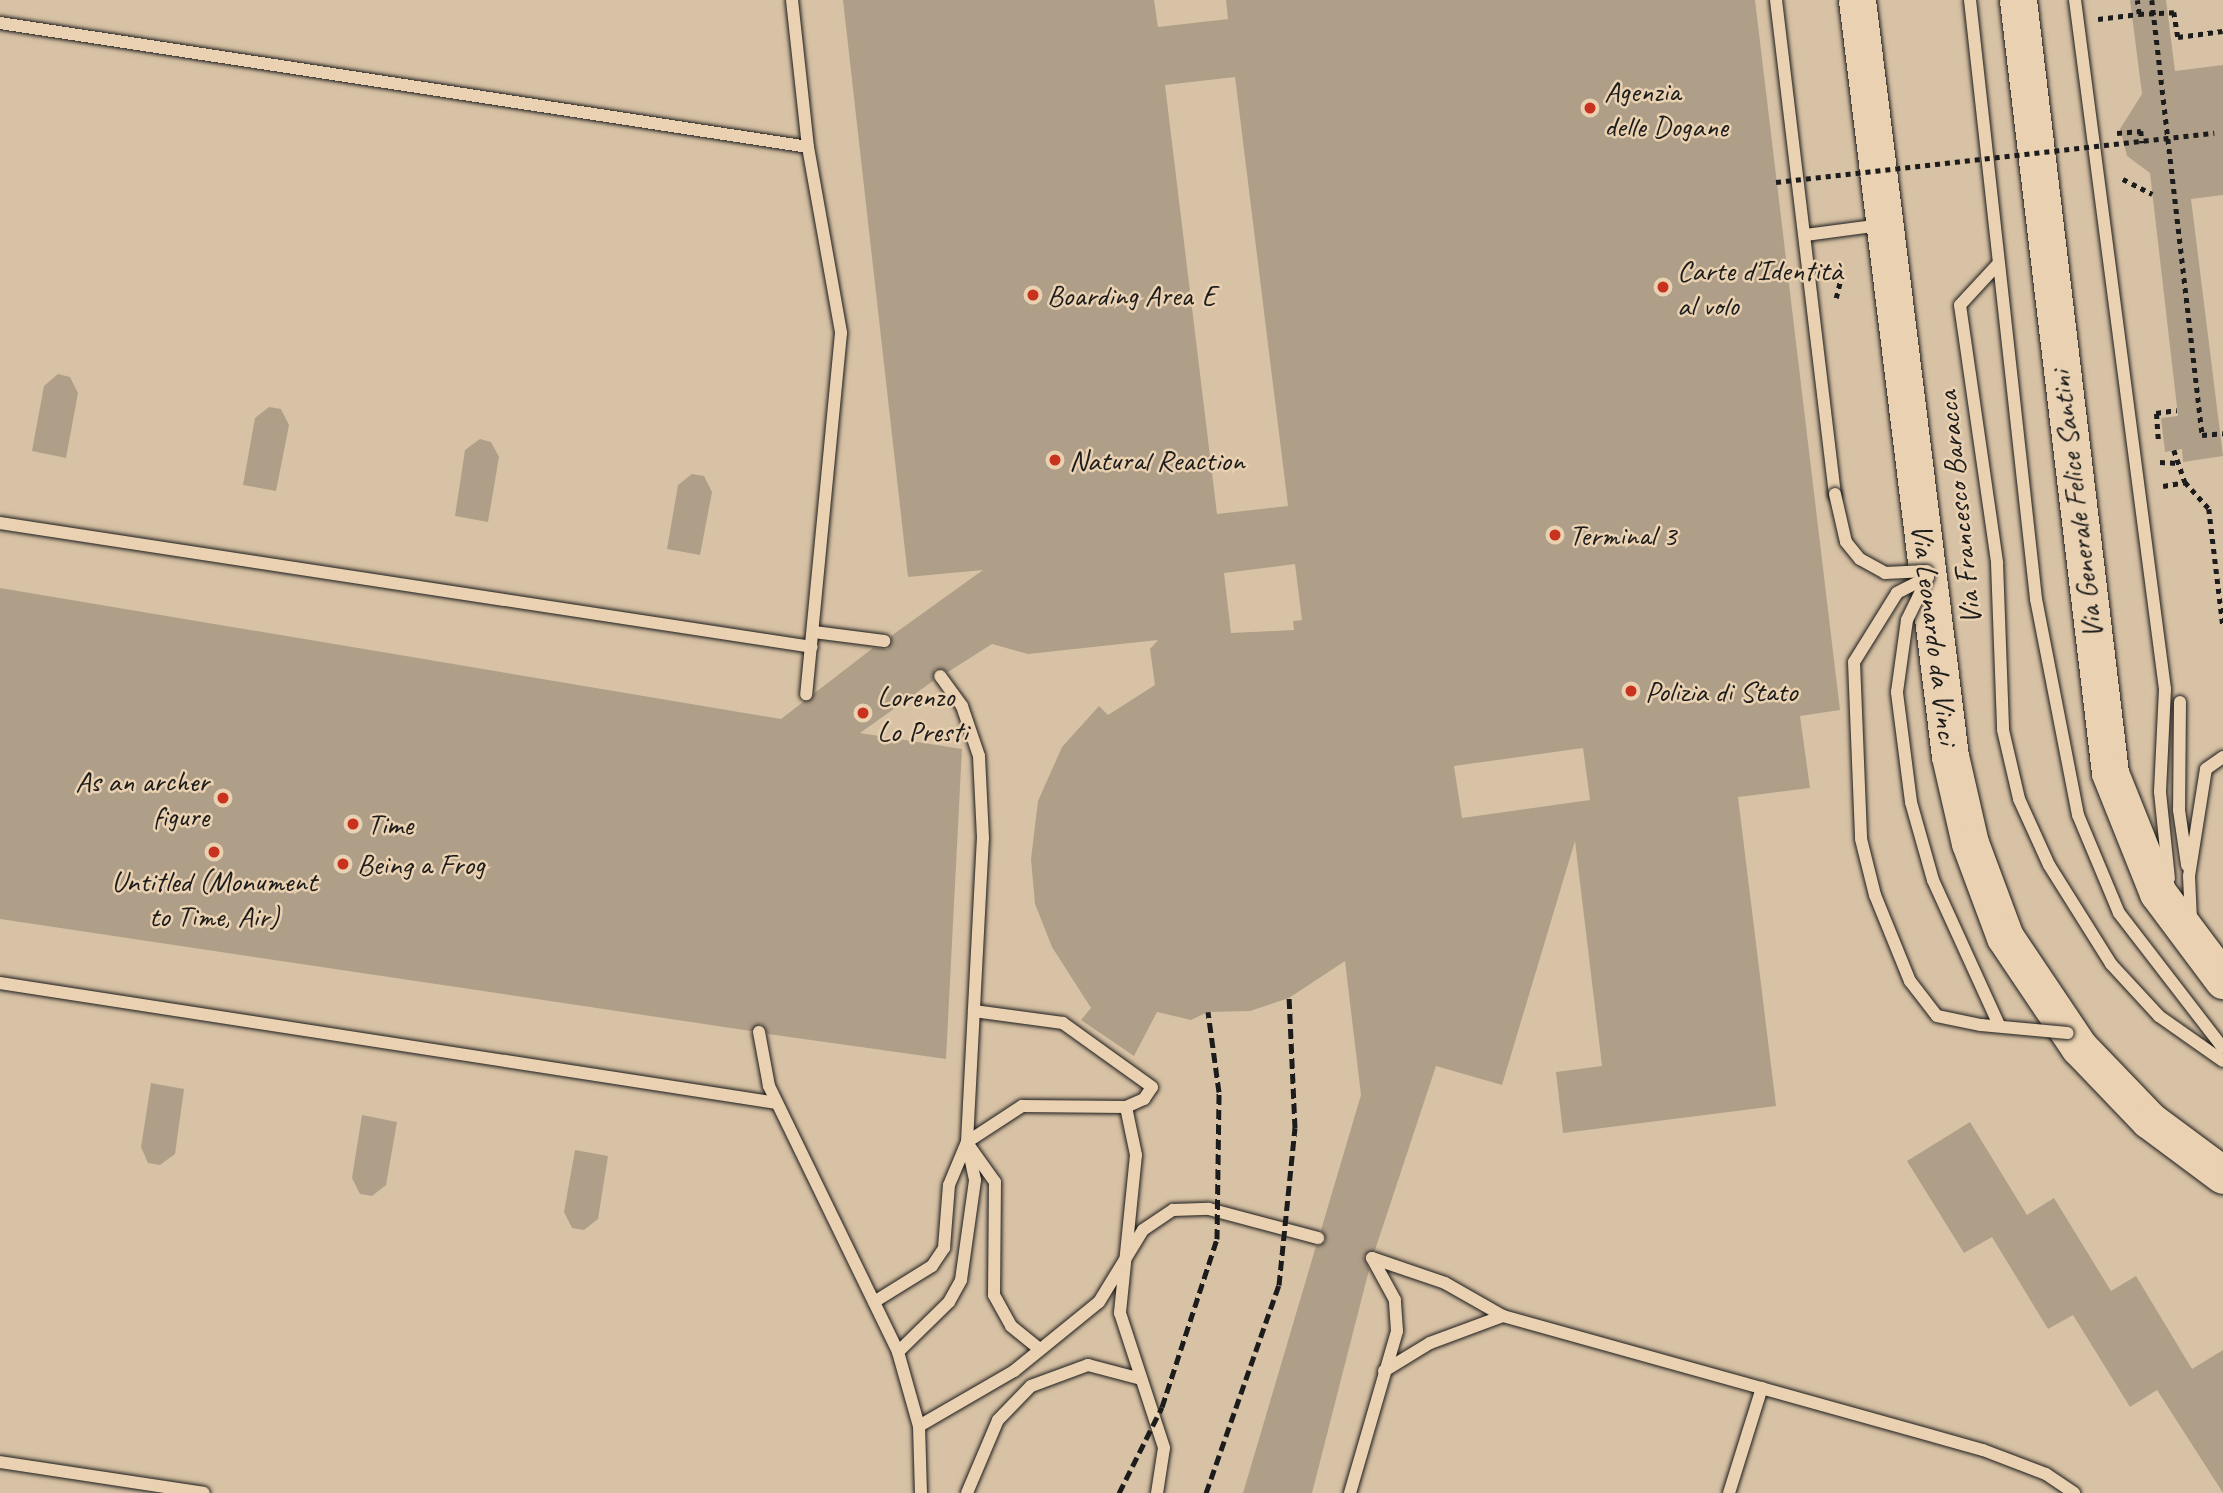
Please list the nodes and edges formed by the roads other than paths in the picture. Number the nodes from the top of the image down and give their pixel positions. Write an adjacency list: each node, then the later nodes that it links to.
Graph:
1 (792, 0): 8 (lane)
2 (1776, 0): 10 (lane)
3 (1857, 0): 9 (main road, Via Leonardo da Vinci)
4 (1969, 0): 11 (lane)
5 (2018, 0): 22 (main road, Via Generale Felice Santini)
6 (2075, 0): 22 (lane)
7 (0, 23): 8 (lane)
8 (808, 147): 14 (lane)
9 (1884, 224): 10 (lane); 13 (main road, Via Leonardo da Vinci)
10 (1805, 235): 13 (lane, bridge)
11 (1998, 264): 29 (lane); 30 (lane, Via Francesco Baracca)
12 (0, 523): 16 (lane)
13 (1928, 574): 26 (lane, bridge); 26 (lane, bridge); 28 (main road, Via Leonardo da Vinci)
14 (814, 632): 15 (lane); 16 (lane)
15 (884, 640)
16 (812, 647): 18 (lane)
17 (940, 676): 25 (lane)
18 (806, 694)
19 (2179, 702): 21 (lane)
20 (2223, 757): 21 (lane)
21 (2189, 876): 22 (lane)
22 (2187, 935): 23 (main road, Via Generale Felice Santini)
23 (2223, 980)
24 (0, 983): 31 (lane)
25 (974, 1011): 32 (lane); 33 (lane)
26 (1999, 1025): 28 (lane, bridge)
27 (759, 1032): 31 (lane)
28 (2068, 1032): 34 (main road, Via Leonardo da Vinci)
29 (2223, 1048)
30 (2223, 1061)
31 (777, 1103): 37 (lane)
32 (1126, 1107): 33 (lane); 36 (lane)
33 (967, 1142): 37 (lane); 39 (lane); 40 (lane)
34 (2223, 1175)
35 (1318, 1238): 36 (lane)
36 (1120, 1274): 39 (lane); 42 (lane)
37 (874, 1302): 40 (lane)
38 (1503, 1316): 41 (lane); 41 (lane); 43 (lane)
39 (1038, 1348): 44 (lane)
40 (898, 1352): 44 (lane)
41 (1384, 1371): 50 (lane)
42 (1141, 1379): 48 (lane); 49 (lane)
43 (1762, 1388): 51 (lane); 52 (lane)
44 (919, 1426): 47 (lane)
45 (0, 1462): 46 (lane)
46 (204, 1493)
47 (921, 1493)
48 (967, 1493)
49 (1157, 1493)
50 (1350, 1493)
51 (1729, 1493)
52 (2074, 1493)

